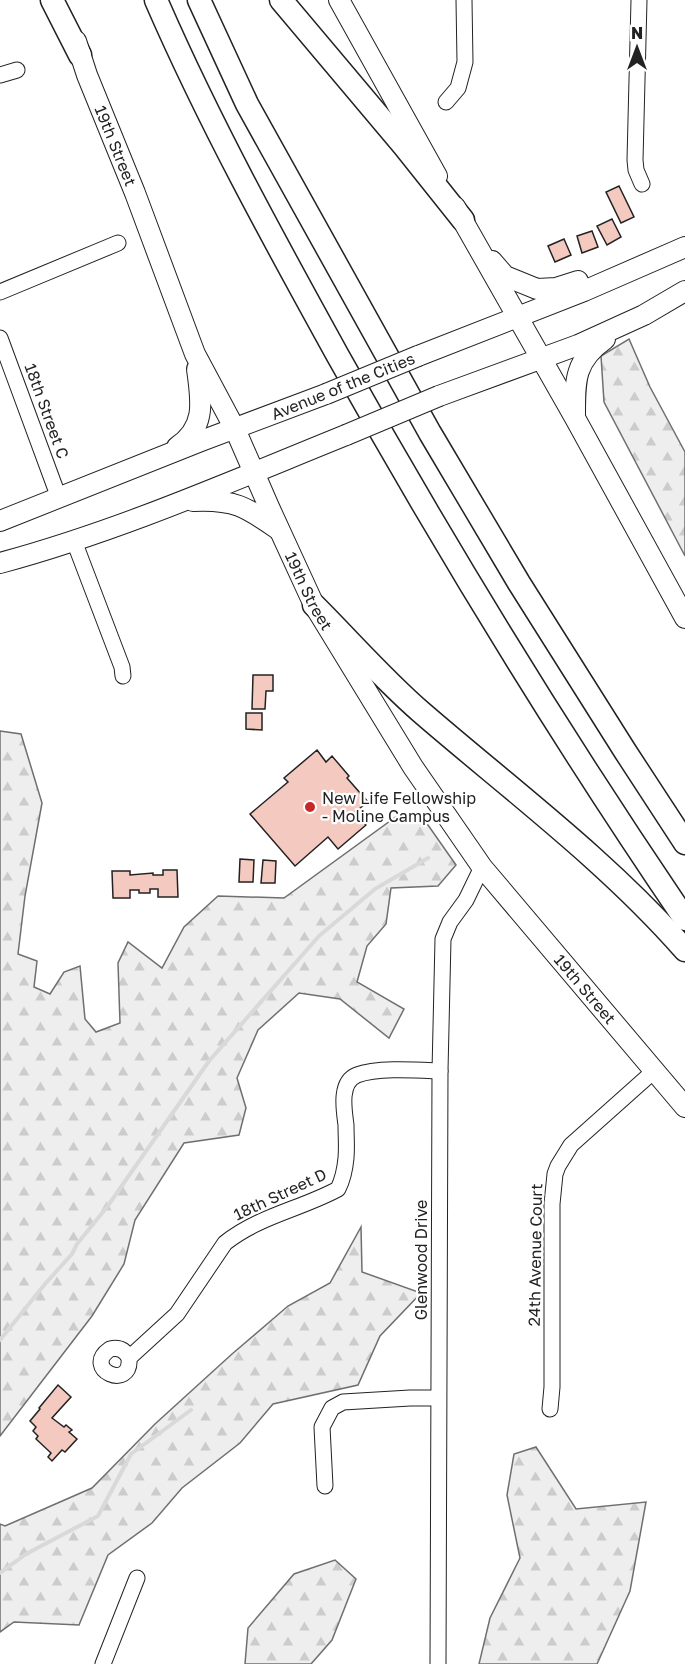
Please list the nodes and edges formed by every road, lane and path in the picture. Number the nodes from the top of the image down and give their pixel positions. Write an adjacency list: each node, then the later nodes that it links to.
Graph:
1 (52, 0): 9 (highway)
2 (63, 0): 9 (main road, 19th Street)
3 (156, 0): 41 (highway)
4 (199, 0): 39 (highway)
5 (280, 0): 14 (highway)
6 (339, 0): 14 (main road)
7 (464, 0): 12 (street)
8 (639, 0): 13 (street)
9 (80, 55): 24 (main road, 19th Street)
10 (17, 70): 11 (street)
11 (0, 75)
12 (446, 102)
13 (642, 184)
14 (463, 220): 16 (main road)
15 (685, 235): 16 (main road)
16 (474, 242): 21 (main road)
17 (118, 243): 20 (street)
18 (685, 247): 21 (main road, Avenue of the Cities)
19 (685, 291): 22 (main road)
20 (0, 292)
21 (517, 317): 25 (main road); 27 (main road, Avenue of the Cities, bridge)
22 (626, 323): 25 (main road); 26 (main road)
23 (0, 338): 30 (street, 18th Street C)
24 (195, 354): 27 (main road, 19th Street); 28 (main road)
25 (540, 358): 26 (main road); 29 (main road, bridge)
26 (575, 418): 37 (main road)
27 (235, 429): 28 (main road, Avenue of the Cities); 29 (main road, 19th Street)
28 (160, 459): 30 (main road, Avenue of the Cities)
29 (254, 472): 31 (main road); 33 (main road, 19th Street)
30 (59, 498): 32 (main road, Avenue of the Cities)
31 (182, 501): 33 (main road); 34 (main road)
32 (0, 521)
33 (280, 530): 36 (main road, 19th Street)
34 (74, 541): 35 (main road); 38 (street)
35 (0, 563)
36 (314, 605): 40 (main road, 19th Street); 42 (highway)
37 (685, 618)
38 (123, 676)
39 (685, 843)
40 (482, 867): 43 (street, Glenwood Drive); 44 (main road, 19th Street)
41 (685, 920)
42 (685, 950)
43 (440, 1071): 46 (street, 18th Street D); 47 (street, Glenwood Drive)
44 (654, 1071): 45 (main road, 19th Street); 48 (street, 24th Avenue Court)
45 (685, 1107)
46 (129, 1358)
47 (438, 1398): 49 (street); 52 (street, Glenwood Drive)
48 (550, 1409)
49 (325, 1486)
50 (138, 1578): 51 (street)
51 (103, 1664)
52 (438, 1664)

